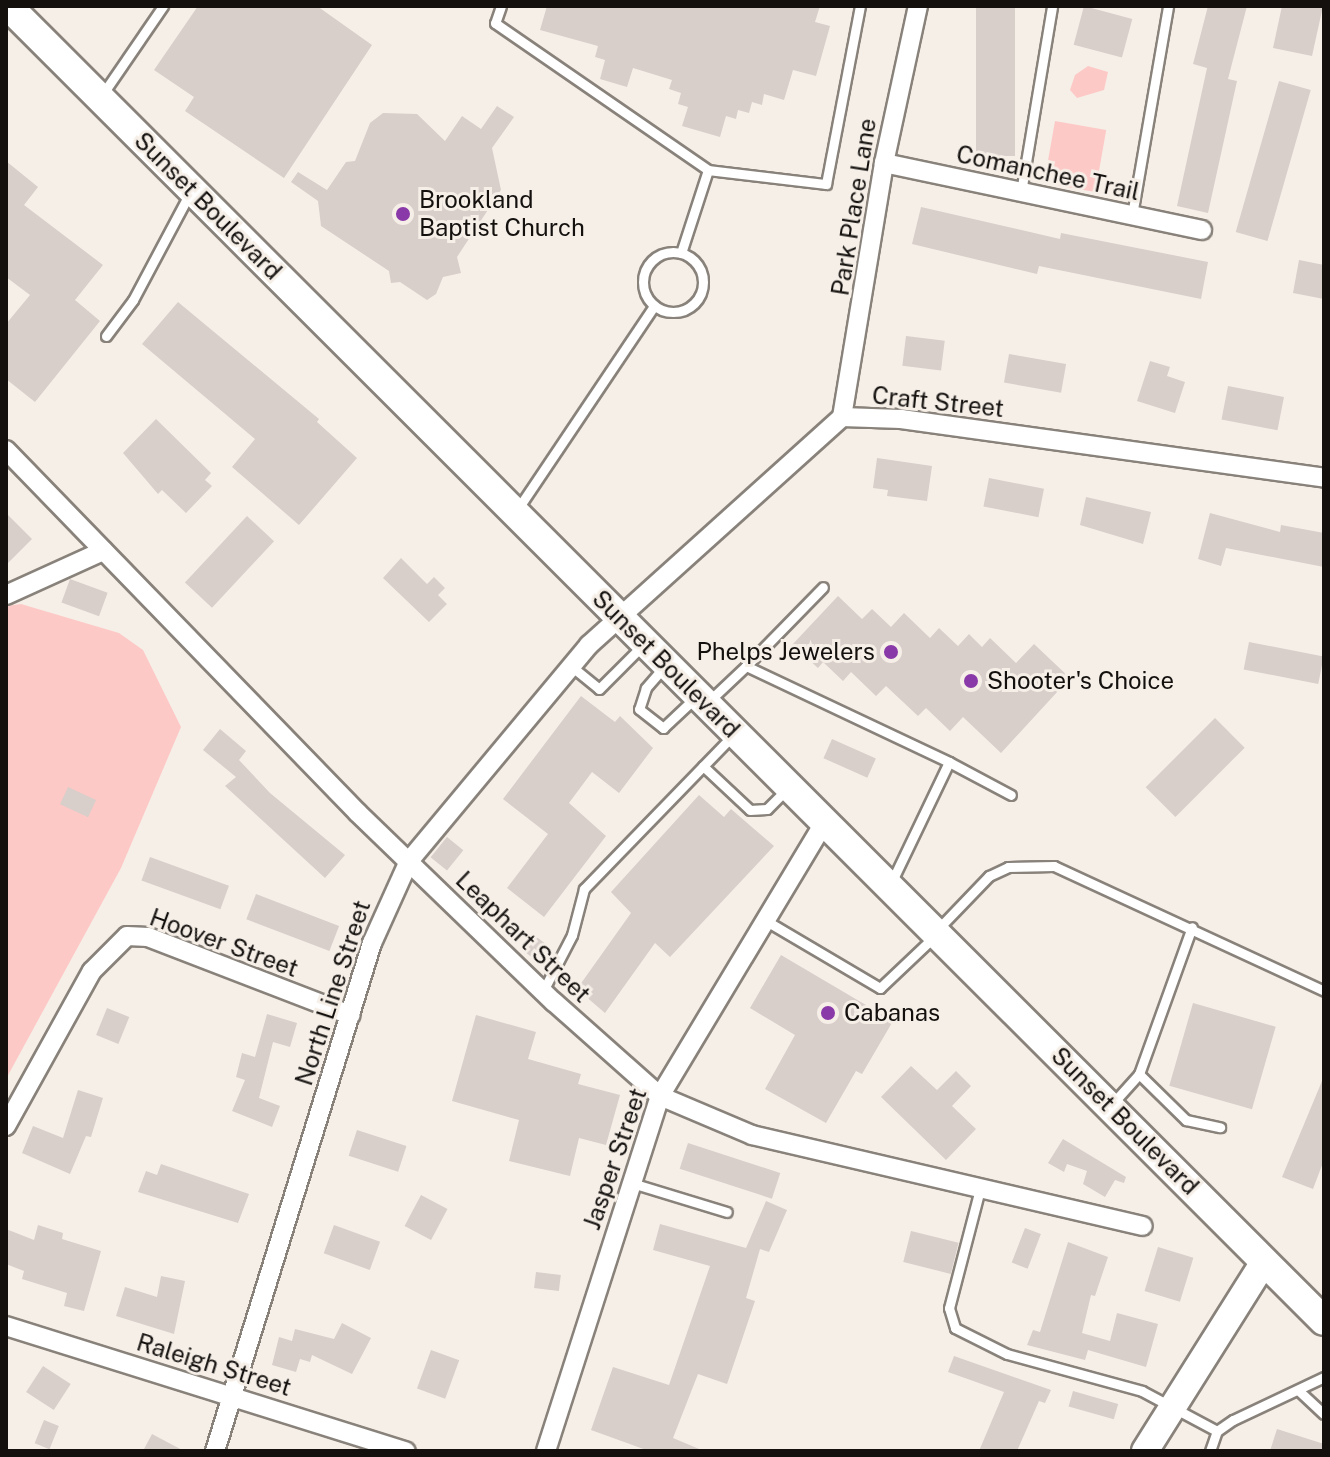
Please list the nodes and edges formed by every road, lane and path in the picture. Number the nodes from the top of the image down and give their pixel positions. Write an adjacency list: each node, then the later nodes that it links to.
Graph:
1 (163, 6): 8 (lane)
2 (501, 6): 10 (lane)
3 (860, 6): 10 (lane)
4 (918, 6): 9 (street, Park Place Lane)
5 (1052, 6): 12 (lane)
6 (1168, 6): 13 (lane)
7 (18, 10): 8 (main road, Sunset Boulevard)
8 (100, 98): 11 (main road, Sunset Boulevard)
9 (884, 163): 12 (street, Comanchee Trail); 18 (street, Park Place Lane)
10 (708, 170): 15 (lane)
11 (192, 190): 17 (lane); 21 (main road, Sunset Boulevard)
12 (1021, 192): 13 (street, Comanchee Trail)
13 (1132, 215): 14 (street, Comanchee Trail)
14 (1202, 230)
15 (681, 253): 16 (lane); 16 (lane)
16 (654, 306): 21 (lane)
17 (106, 336)
18 (842, 417): 20 (street, Craft Street); 25 (street, Craft Street)
19 (6, 450): 22 (street, Leaphart Street)
20 (1324, 478)
21 (515, 513): 25 (main road, Sunset Boulevard)
22 (103, 551): 24 (street); 37 (street, Leaphart Street)
23 (823, 587): 29 (lane)
24 (6, 595)
25 (621, 619): 26 (main road, Sunset Boulevard); 28 (street, North Line Street)
26 (645, 643): 27 (main road, Sunset Boulevard); 28 (lane)
27 (666, 664): 30 (main road, Sunset Boulevard); 30 (lane)
28 (571, 666): 37 (street, North Line Street)
29 (746, 666): 30 (lane); 32 (lane)
30 (702, 700): 31 (main road, Sunset Boulevard)
31 (735, 732): 33 (lane); 34 (main road, Sunset Boulevard)
32 (949, 762): 35 (lane); 38 (lane)
33 (703, 766): 34 (lane); 42 (lane)
34 (790, 786): 36 (main road, Sunset Boulevard)
35 (1011, 795)
36 (825, 821): 38 (main road, Sunset Boulevard); 39 (street, Jasper Street)
37 (409, 861): 42 (street, Leaphart Street); 44 (street, North Line Street)
38 (890, 886): 41 (main road, Sunset Boulevard)
39 (763, 919): 41 (lane); 46 (street, Jasper Street)
40 (1192, 927): 41 (lane); 43 (lane); 45 (lane)
41 (937, 932): 47 (main road, Sunset Boulevard)
42 (543, 991): 46 (street, Leaphart Street)
43 (1324, 991)
44 (350, 1015): 48 (street, Hoover Street); 59 (street, North Line Street)
45 (1139, 1074): 47 (lane); 49 (lane)
46 (660, 1096): 50 (street, Jasper Street); 51 (street, Leaphart Street)
47 (1110, 1106): 54 (main road, Sunset Boulevard)
48 (6, 1126)
49 (1220, 1127)
50 (632, 1183): 52 (lane); 65 (street, Jasper Street)
51 (980, 1189): 53 (street, Leaphart Street); 60 (lane)
52 (727, 1212)
53 (1143, 1226)
54 (1264, 1262): 55 (main road, Sunset Boulevard); 60 (street)
55 (1324, 1321)
56 (6, 1326): 59 (street, Raleigh Street)
57 (1324, 1377): 58 (lane)
58 (1298, 1390): 61 (lane); 62 (lane)
59 (232, 1395): 63 (street, North Line Street); 64 (street, Raleigh Street)
60 (1174, 1405): 62 (lane); 66 (street)
61 (1324, 1414)
62 (1217, 1431): 67 (lane)
63 (215, 1451)
64 (406, 1451)
65 (546, 1451)
66 (1145, 1451)
67 (1210, 1451)

